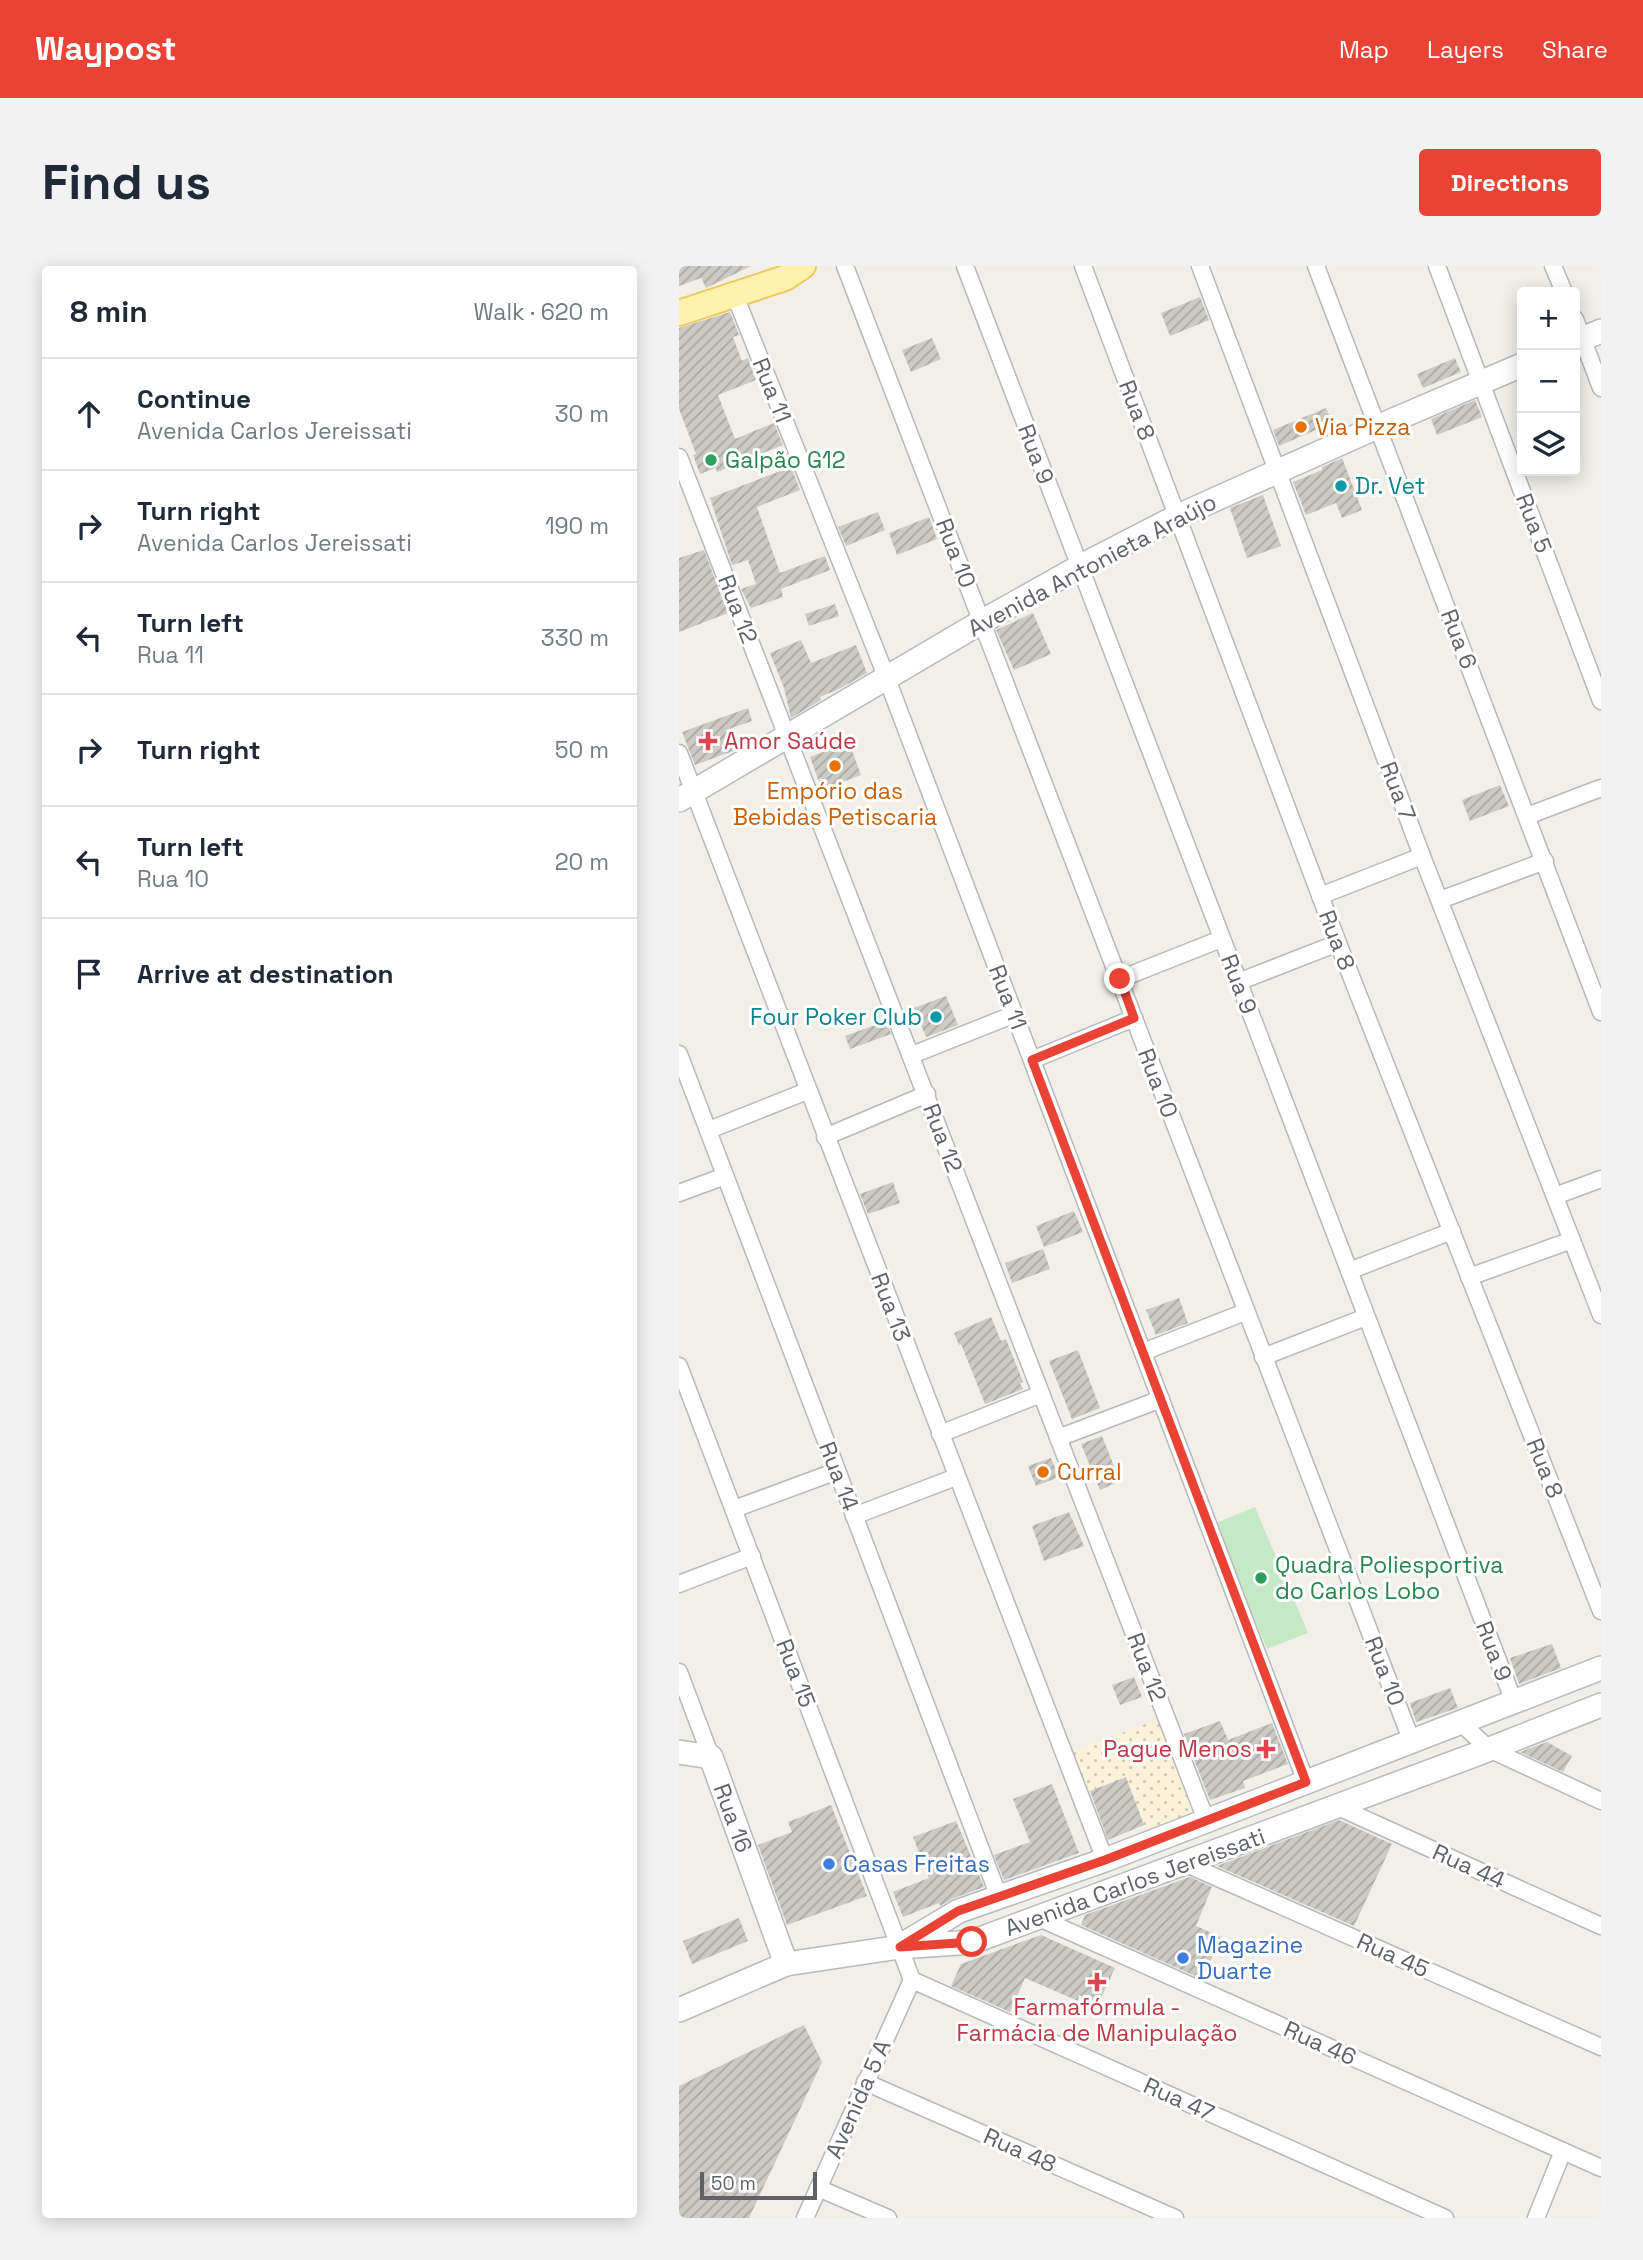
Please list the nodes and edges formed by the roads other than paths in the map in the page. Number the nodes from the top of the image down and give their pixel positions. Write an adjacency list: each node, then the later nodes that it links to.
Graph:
1 (764, 266): 11 (main road)
2 (803, 266): 11 (main road)
3 (845, 266): 22 (street, Rua 10)
4 (965, 266): 21 (street, Rua 9)
5 (1083, 266): 20 (street, Rua 8)
6 (1199, 266): 19 (street, Rua 7)
7 (1316, 266): 17 (street, Rua 6)
8 (1437, 266): 15 (street, Rua 5)
9 (1553, 266): 10 (street)
10 (1562, 287)
11 (734, 293): 12 (main road); 23 (street, Rua 11)
12 (679, 313)
13 (1583, 333): 16 (street)
14 (1517, 367): 15 (street, Avenida Antonieta Araújo)
15 (1481, 383): 17 (street, Avenida Antonieta Araújo); 24 (street, Rua 5)
16 (1601, 388)
17 (1377, 427): 19 (street, Avenida Antonieta Araújo); 29 (street, Rua 6)
18 (679, 457): 25 (street, Rua 12)
19 (1278, 472): 20 (street, Avenida Antonieta Araújo); 30 (street, Rua 7)
20 (1178, 516): 21 (street, Avenida Antonieta Araújo); 32 (street, Rua 8)
21 (1079, 567): 22 (street, Avenida Antonieta Araújo); 34 (street, Rua 9)
22 (982, 621): 23 (street, Avenida Antonieta Araújo); 36 (street, Rua 10)
23 (887, 679): 25 (street, Avenida Antonieta Araújo); 39 (street, Rua 11)
24 (1601, 702)
25 (788, 736): 28 (street, Avenida Antonieta Araújo); 42 (street, Rua 12)
26 (679, 753): 28 (street, Rua 13)
27 (1601, 788): 29 (street)
28 (686, 795): 44 (street, Rua 13)
29 (1527, 816): 31 (street, Rua 6)
30 (1422, 856): 32 (street); 33 (street, Rua 7)
31 (1545, 861): 33 (street); 38 (street, Rua 6)
32 (1319, 896): 35 (street, Rua 8)
33 (1440, 900): 51 (street, Rua 7)
34 (1221, 939): 36 (street); 37 (street, Rua 9)
35 (1338, 943): 37 (street); 52 (street, Rua 8)
36 (1120, 979): 40 (street, Rua 10)
37 (1238, 982): 54 (street, Rua 9)
38 (1601, 1012)
39 (1014, 1014): 42 (street); 43 (street, Rua 11)
40 (1134, 1018): 43 (street); 56 (street, Rua 10)
41 (679, 1054): 46 (street, Rua 14)
42 (912, 1055): 45 (street, Rua 12)
43 (1032, 1060): 59 (street, Rua 11)
44 (807, 1091): 46 (street); 47 (street, Rua 13)
45 (927, 1094): 47 (street); 62 (street, Rua 12)
46 (709, 1130): 48 (street, Rua 14)
47 (825, 1137): 64 (street, Rua 13)
48 (725, 1176): 50 (street); 66 (street, Rua 14)
49 (1601, 1179): 51 (street)
50 (679, 1193)
51 (1555, 1196): 53 (street, Rua 7)
52 (1452, 1231): 54 (street); 55 (street, Rua 8)
53 (1572, 1240): 55 (street); 57 (street, Rua 7)
54 (1349, 1271): 58 (street, Rua 9)
55 (1469, 1277): 72 (street, Rua 8)
56 (1245, 1311): 59 (street); 60 (street, Rua 10)
57 (1601, 1315)
58 (1366, 1317): 60 (street); 75 (street, Rua 9)
59 (1143, 1352): 63 (street, Rua 11)
60 (1263, 1357): 78 (street, Rua 10)
61 (679, 1366): 68 (street, Rua 15)
62 (1041, 1394): 64 (street); 65 (street, Rua 12)
63 (1161, 1399): 65 (street); 82 (street, Rua 11)
64 (940, 1434): 67 (street, Rua 13)
65 (1058, 1438): 85 (street, Rua 12)
66 (837, 1471): 68 (street); 69 (street, Rua 14)
67 (956, 1477): 69 (street); 86 (street, Rua 13)
68 (734, 1509): 70 (street, Rua 15)
69 (854, 1517): 88 (street, Rua 14)
70 (752, 1556): 71 (street); 91 (street, Rua 15)
71 (679, 1584)
72 (1601, 1611)
73 (1601, 1668): 75 (street, Avenida Carlos Jereissati)
74 (679, 1672): 81 (street, Rua 16)
75 (1514, 1702): 77 (street, Avenida Carlos Jereissati)
76 (1601, 1705): 79 (street, Avenida Carlos Jereissati)
77 (1461, 1723): 78 (street, Avenida Carlos Jereissati); 79 (street)
78 (1412, 1742): 82 (street, Avenida Carlos Jereissati)
79 (1489, 1749): 83 (street); 84 (street, Avenida Carlos Jereissati)
80 (679, 1752): 81 (street)
81 (711, 1757): 92 (street, Rua 16)
82 (1306, 1782): 85 (street, Avenida Carlos Jereissati)
83 (1601, 1801)
84 (1336, 1807): 87 (street, Avenida Carlos Jereissati); 90 (street, Rua 44)
85 (1206, 1820): 86 (street, Avenida Carlos Jereissati)
86 (1105, 1860): 88 (street, Avenida Carlos Jereissati)
87 (1184, 1863): 89 (street, Avenida Carlos Jereissati); 95 (street, Rua 45)
88 (999, 1897): 91 (street, Avenida Carlos Jereissati)
89 (1039, 1918): 91 (street, Avenida Carlos Jereissati); 97 (street, Rua 46)
90 (1601, 1926)
91 (900, 1947): 92 (street); 93 (street, Rua 15)
92 (786, 1964): 94 (street)
93 (912, 1980): 96 (street, Avenida 5 A); 100 (street, Rua 47)
94 (679, 2010)
95 (1601, 2047)
96 (865, 2082): 99 (street, Avenida 5 A); 103 (street, Rua 48)
97 (1563, 2151): 98 (street, Rua 46); 105 (street)
98 (1601, 2168)
99 (818, 2188): 101 (street, Avenida 5 A); 102 (street)
100 (1427, 2214): 104 (street, Rua 47)
101 (809, 2217)
102 (888, 2218)
103 (1175, 2218)
104 (1445, 2218)
105 (1536, 2218)

